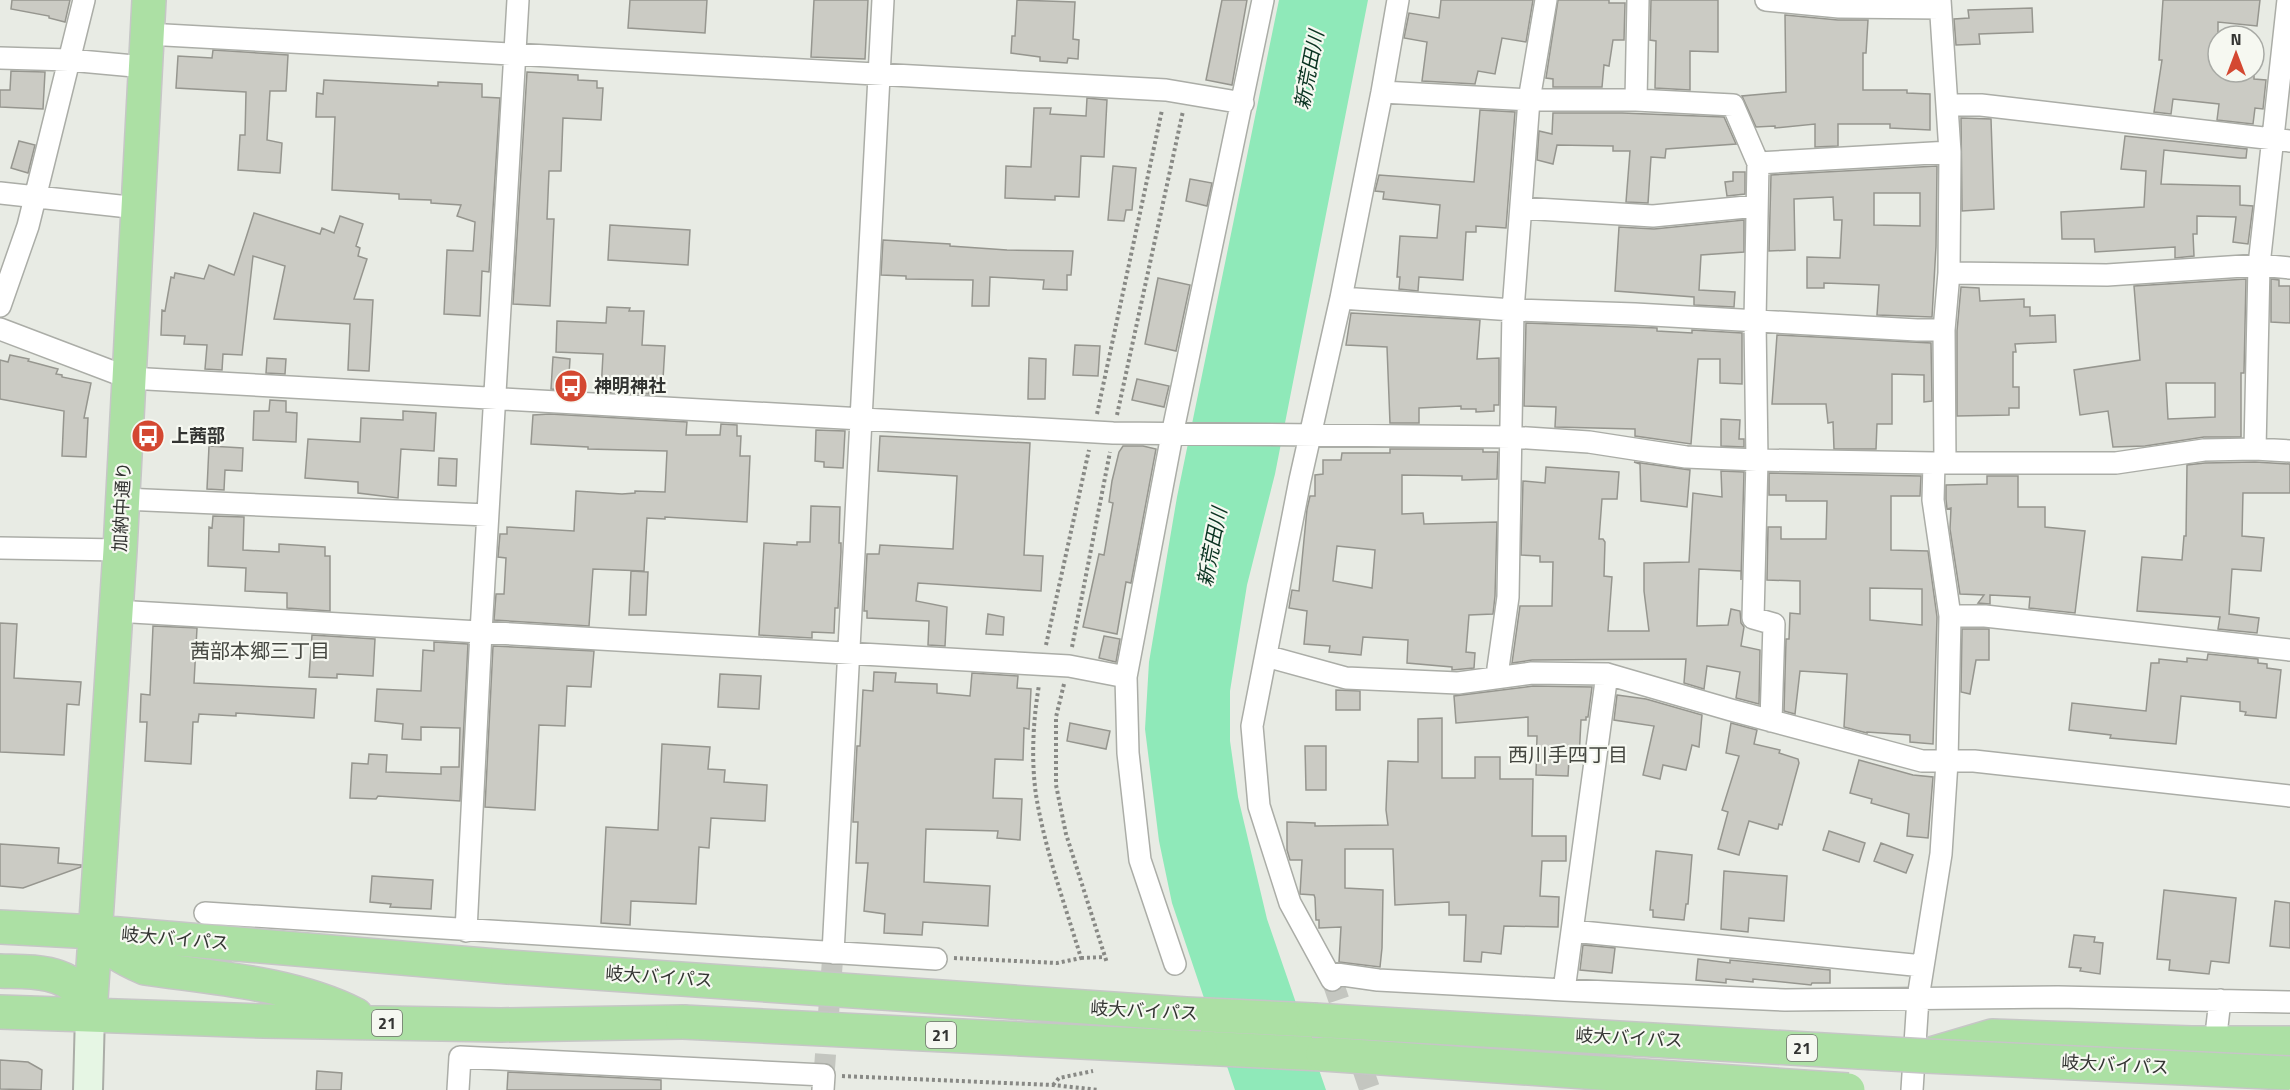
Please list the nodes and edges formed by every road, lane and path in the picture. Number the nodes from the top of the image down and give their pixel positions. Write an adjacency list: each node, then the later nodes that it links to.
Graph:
1 (84, 0): 15 (street)
2 (149, 0): 12 (highway, 加納中通り)
3 (518, 0): 13 (street)
4 (883, 0): 17 (street)
5 (1263, 0): 23 (street)
6 (1398, 0): 19 (street)
7 (1546, 0): 21 (street)
8 (1638, 0): 22 (street)
9 (1766, 0): 11 (street)
10 (2288, 0): 25 (street)
11 (1940, 4): 24 (street)
12 (147, 34): 13 (street); 16 (highway, 加納中通り)
13 (514, 56): 17 (street); 43 (street)
14 (0, 58): 15 (street)
15 (69, 60): 16 (street); 29 (street)
16 (145, 67): 31 (highway, 加納中通り)
17 (879, 75): 18 (street); 44 (street)
18 (1166, 90): 20 (street); 45 (path)
19 (1382, 92): 21 (street); 36 (street)
20 (1187, 94): 23 (street); 45 (path)
21 (1529, 100): 22 (street); 32 (street)
22 (1636, 100): 27 (street)
23 (1242, 103): 46 (street)
24 (1947, 105): 25 (street); 26 (street)
25 (2281, 140): 33 (street)
26 (1950, 152): 27 (street); 35 (street)
27 (1758, 163): 30 (street)
28 (0, 193): 29 (street)
29 (35, 198): 31 (street); 37 (street)
30 (1757, 206): 32 (street); 39 (street)
31 (138, 208): 42 (highway, 加納中通り)
32 (1521, 208): 38 (street)
33 (2259, 265): 34 (street); 35 (street); 49 (street)
34 (2290, 268)
35 (1949, 273): 41 (street)
36 (1341, 298): 38 (street); 47 (street)
37 (0, 306)
38 (1513, 310): 39 (street); 48 (street)
39 (1755, 321): 41 (street); 51 (street)
40 (0, 328): 42 (street)
41 (1944, 330): 52 (street)
42 (129, 378): 43 (street); 53 (highway, 加納中通り)
43 (495, 399): 44 (street); 54 (street)
44 (860, 420): 45 (street); 61 (street)
45 (1103, 432): 46 (street); 63 (path); 64 (path)
46 (1177, 434): 47 (street); 66 (street)
47 (1300, 434): 48 (street); 62 (street)
48 (1512, 437): 51 (street); 67 (street)
49 (2255, 449): 50 (street); 52 (street)
50 (2290, 452)
51 (1757, 460): 52 (street); 68 (street)
52 (1939, 464): 58 (street)
53 (123, 499): 54 (street); 56 (highway, 加納中通り)
54 (488, 515): 59 (street)
55 (0, 548): 56 (street)
56 (120, 550): 57 (highway, 加納中通り)
57 (115, 611): 59 (street); 75 (highway, 加納中通り)
58 (1950, 616): 60 (street); 69 (street)
59 (481, 632): 61 (street); 73 (street)
60 (2290, 650)
61 (848, 652): 63 (street); 76 (street)
62 (1266, 656): 67 (street); 84 (street)
63 (1042, 665): 64 (street); 78 (path)
64 (1068, 666): 66 (street); 77 (path)
65 (1607, 674): 67 (street); 68 (street); 74 (street)
66 (1126, 677): 81 (street)
67 (1500, 677)
68 (1771, 721): 69 (street)
69 (1947, 762): 70 (street); 82 (street)
70 (2290, 796)
71 (205, 913): 73 (street)
72 (0, 927): 75 (highway, 岐大バイパス / 21)
73 (466, 931): 76 (street)
74 (1572, 931): 82 (street); 84 (street)
75 (95, 932): 89 (highway, 加納中通り); 90 (highway, 21); 93 (highway, 岐大バイパス / 21, bridge)
76 (832, 953): 79 (street)
77 (1105, 957): 78 (path); 80 (path)
78 (1081, 958): 79 (path)
79 (936, 959)
80 (1107, 963)
81 (1175, 964)
82 (1923, 966): 85 (street)
83 (0, 971): 89 (highway)
84 (1564, 990): 85 (street)
85 (1918, 998): 86 (street); 102 (street)
86 (2220, 1000): 87 (street); 91 (street)
87 (2290, 1002)
88 (0, 1012): 89 (highway, 岐大バイパス / 21)
89 (90, 1014): 90 (highway, 岐大バイパス / 21); 98 (main road)
90 (371, 1023): 101 (highway, 岐大バイパス / 21, bridge)
91 (2217, 1026)
92 (2290, 1043): 93 (highway, 21)
93 (1926, 1056): 94 (highway, 岐大バイパス / 21, bridge)
94 (2290, 1073)
95 (1059, 1078): 97 (path)
96 (824, 1082): 97 (path); 99 (street)
97 (1053, 1085): 100 (path)
98 (88, 1090)
99 (458, 1090)
100 (1099, 1090)
101 (1848, 1090)
102 (1912, 1090)

